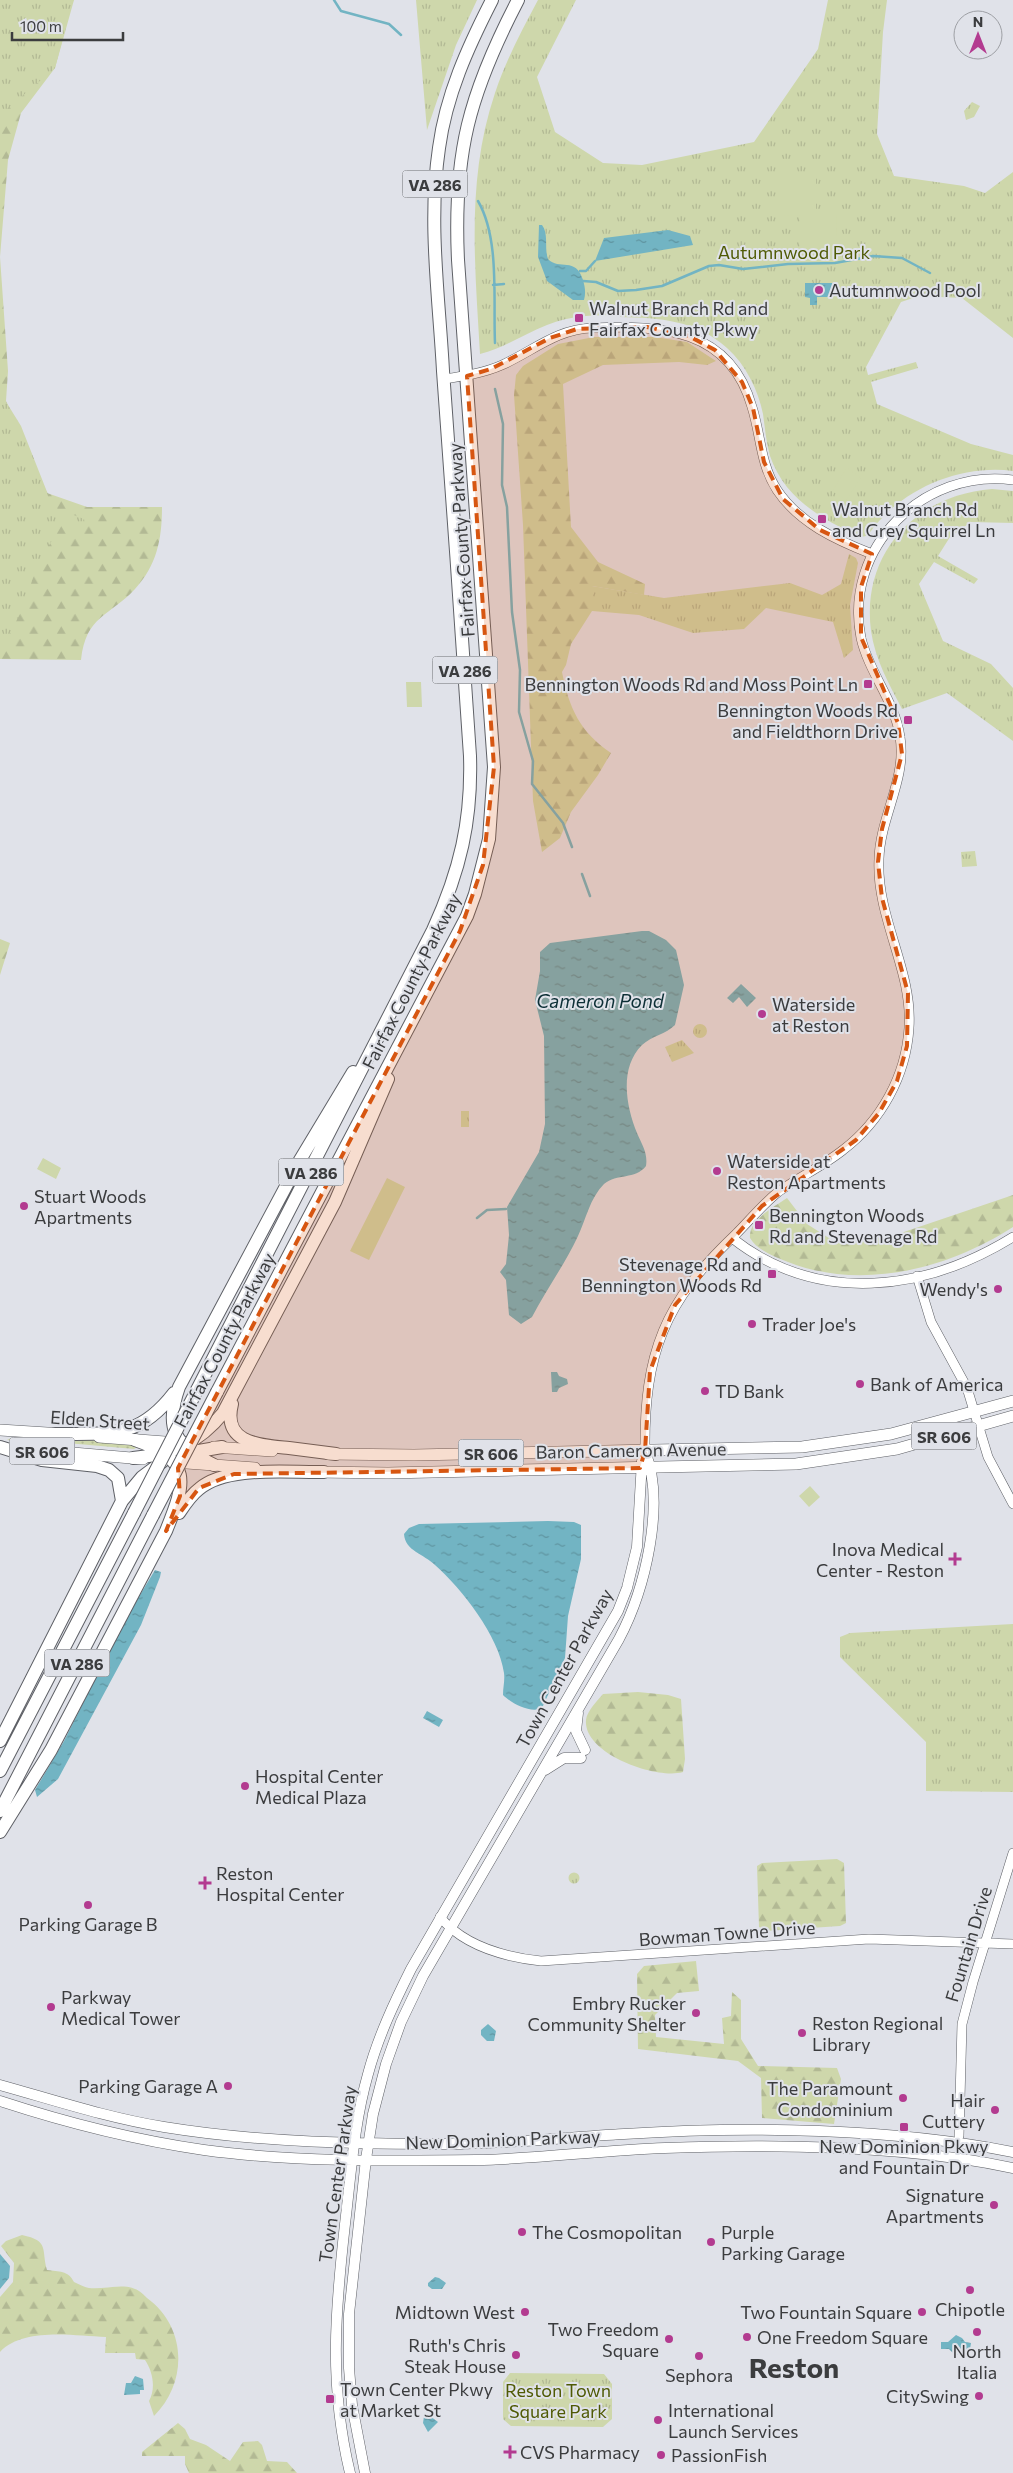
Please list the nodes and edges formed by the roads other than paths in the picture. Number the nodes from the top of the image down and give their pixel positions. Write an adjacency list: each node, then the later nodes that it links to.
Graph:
1 (492, 0): 4 (highway, Fairfax County Parkway / VA 286)
2 (518, 0): 3 (highway, Fairfax County Parkway / VA 286)
3 (467, 376): 4 (street); 6 (street); 8 (highway, Fairfax County Parkway / VA 286)
4 (444, 379): 7 (highway, Fairfax County Parkway / VA 286)
5 (1013, 480): 6 (street)
6 (872, 554): 10 (street)
7 (421, 952): 12 (highway); 36 (highway, Fairfax County Parkway / VA 286, bridge)
8 (425, 1000): 13 (highway); 38 (highway, Fairfax County Parkway / VA 286, bridge)
9 (1013, 1237): 11 (street)
10 (732, 1238): 11 (street); 24 (street)
11 (917, 1276): 15 (street)
12 (179, 1387): 19 (highway); 22 (highway)
13 (234, 1396): 22 (highway); 25 (highway)
14 (1013, 1401): 15 (main road, Baron Cameron Avenue / SR 606)
15 (974, 1412): 17 (street); 24 (main road, Baron Cameron Avenue / SR 606)
16 (1013, 1416): 17 (main road, Baron Cameron Avenue / SR 606)
17 (979, 1426): 29 (main road, Baron Cameron Avenue / SR 606); 32 (street)
18 (0, 1430): 19 (main road, Elden Street / SR 606)
19 (55, 1434): 20 (main road, Elden Street / SR 606)
20 (135, 1440): 22 (main road, Elden Street / SR 606); 27 (highway)
21 (0, 1447): 26 (main road, Elden Street / SR 606); 31 (highway)
22 (187, 1447): 23 (highway); 27 (highway); 28 (highway)
23 (225, 1448): 25 (main road, Baron Cameron Avenue / SR 606)
24 (645, 1451): 25 (main road, Baron Cameron Avenue / SR 606); 29 (main road, Town Center Parkway)
25 (336, 1454)
26 (133, 1458): 27 (highway)
27 (168, 1459): 28 (main road, SR 606); 31 (highway); 33 (highway)
28 (214, 1465): 30 (main road, Baron Cameron Avenue / SR 606)
29 (646, 1468): 30 (main road, Baron Cameron Avenue / SR 606); 34 (main road, Town Center Parkway); 41 (main road, Town Center Parkway)
30 (324, 1472): 33 (highway)
31 (122, 1501): 35 (highway)
32 (1013, 1504)
33 (166, 1531): 39 (highway)
34 (579, 1707): 37 (main road, Town Center Parkway); 37 (main road)
35 (0, 1741)
36 (0, 1771)
37 (540, 1774): 43 (main road, Town Center Parkway)
38 (0, 1811)
39 (0, 1832)
40 (1013, 1854): 44 (street, Fountain Drive)
41 (440, 1918): 42 (main road, Town Center Parkway); 43 (street, Bowman Towne Drive)
42 (435, 1927): 43 (street, Bowman Towne Drive); 49 (main road, Town Center Parkway)
43 (450, 1929): 44 (street, Bowman Towne Drive); 50 (main road, Town Center Parkway)
44 (985, 1943): 45 (street, Bowman Towne Drive); 48 (street, Fountain Drive)
45 (1013, 1944)
46 (0, 2085): 49 (main road, New Dominion Parkway)
47 (0, 2101): 52 (main road, New Dominion Parkway)
48 (959, 2136)
49 (355, 2142): 50 (main road, New Dominion Parkway); 52 (main road, Town Center Parkway)
50 (369, 2142): 51 (main road, New Dominion Parkway); 53 (main road, Town Center Parkway)
51 (1013, 2152)
52 (353, 2158): 53 (main road, New Dominion Parkway); 55 (main road, Town Center Parkway)
53 (366, 2158): 54 (main road, New Dominion Parkway); 56 (main road, Town Center Parkway)
54 (1013, 2168)
55 (350, 2473)
56 (366, 2473)

